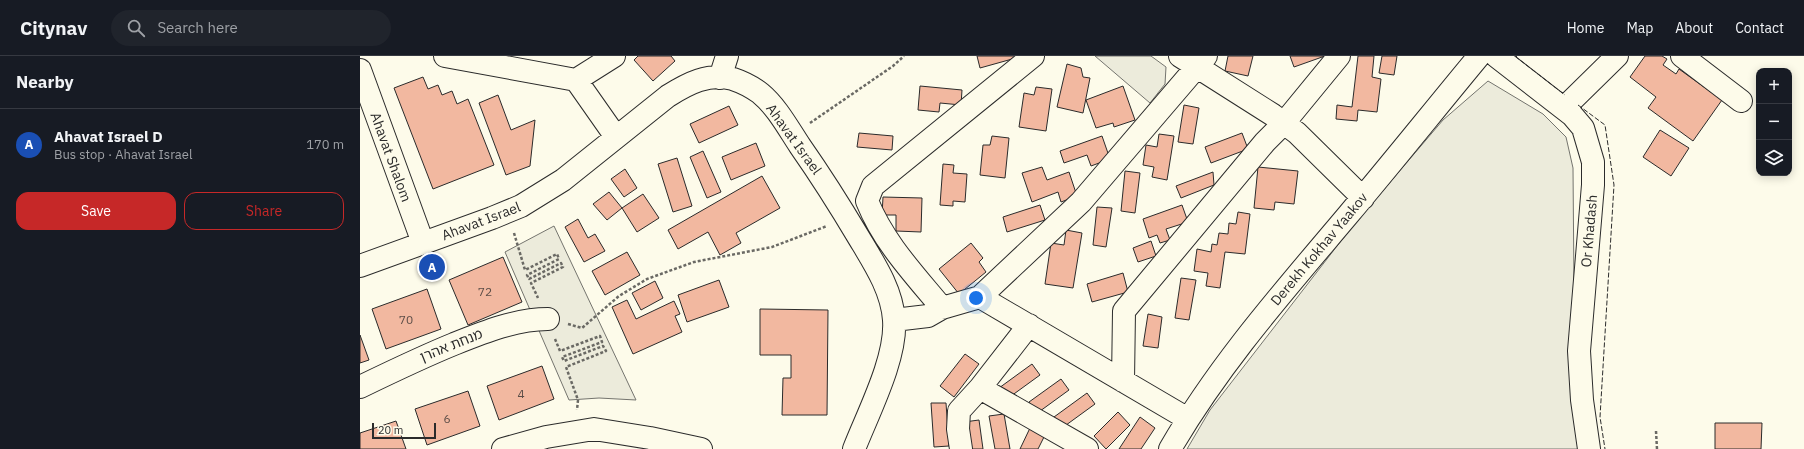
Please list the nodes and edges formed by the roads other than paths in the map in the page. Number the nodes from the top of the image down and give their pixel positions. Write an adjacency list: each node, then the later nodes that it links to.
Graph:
1 (445, 56): 13 (street)
2 (614, 56): 13 (street)
3 (727, 56): 12 (street)
4 (1033, 56): 22 (street)
5 (1339, 56): 16 (street)
6 (1479, 56): 18 (street, Derekh Kokhav Yaakov)
7 (1496, 56): 15 (street, Or Khadash)
8 (1617, 56): 15 (street)
9 (1682, 56): 14 (street)
10 (1194, 60): 16 (street); 21 (street)
11 (360, 70): 19 (street, Ahavat Shalom)
12 (720, 78): 17 (street, Ahavat Israel); 24 (street, Ahavat Israel)
13 (576, 80): 17 (street)
14 (1741, 101)
15 (1564, 108): 39 (street, Or Khadash)
16 (1284, 124): 18 (street); 26 (street)
17 (616, 138): 19 (street, Ahavat Israel)
18 (1363, 198): 29 (street, Derekh Kokhav Yaakov)
19 (423, 243): 20 (street, Ahavat Israel)
20 (360, 266)
21 (980, 297): 22 (street); 25 (street)
22 (942, 308): 24 (street)
23 (548, 318): 27 (street, מנחת אהרן)
24 (894, 320): 35 (street, Ahavat Israel)
25 (1029, 326): 26 (street); 28 (street)
26 (1123, 381): 29 (street)
27 (360, 387)
28 (980, 388): 36 (street); 37 (street)
29 (1188, 419): 38 (street, Derekh Kokhav Yaakov)
30 (650, 438): 31 (street); 33 (street); 34 (street)
31 (551, 443): 32 (street)
32 (504, 449)
33 (622, 449)
34 (701, 449)
35 (854, 449)
36 (961, 449)
37 (1087, 449)
38 (1170, 449)
39 (1589, 449)

